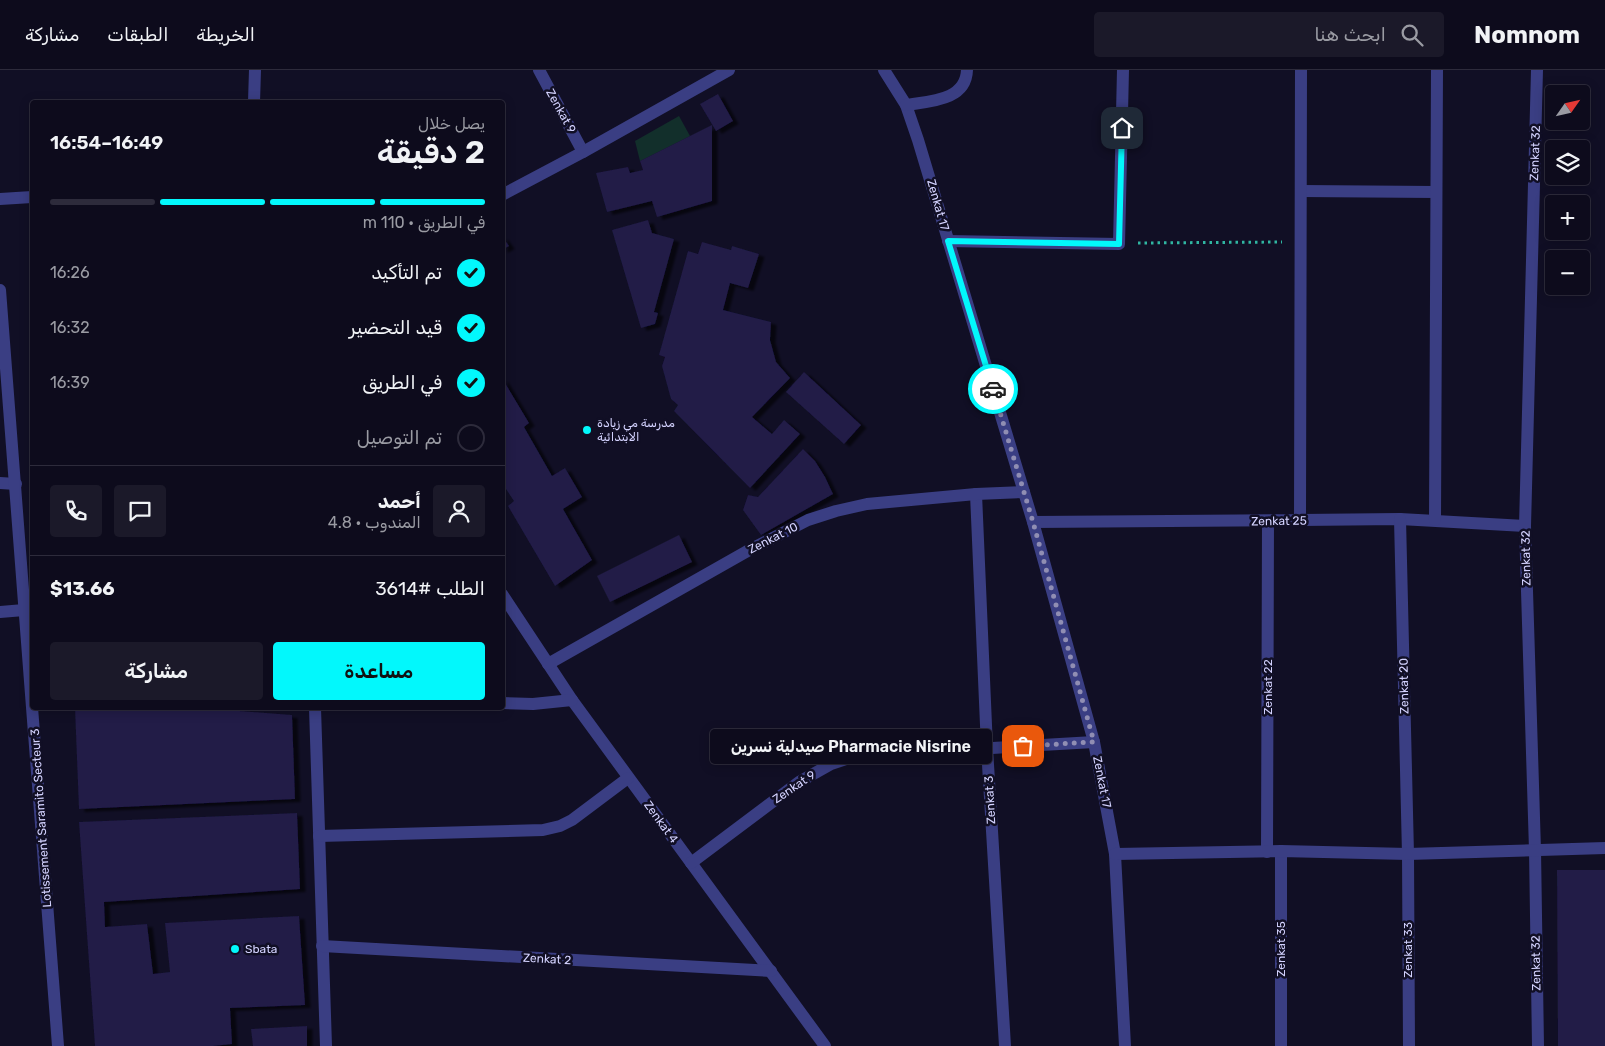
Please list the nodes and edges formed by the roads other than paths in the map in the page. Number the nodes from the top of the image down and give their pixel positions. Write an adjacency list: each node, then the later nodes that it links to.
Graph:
1 (255, 70): 10 (street)
2 (538, 70): 12 (street, Zenkat 9)
3 (729, 70): 12 (street)
4 (884, 70): 11 (street, Zenkat 17)
5 (967, 70): 11 (street)
6 (1123, 70): 18 (street)
7 (1301, 70): 13 (street)
8 (1437, 70): 14 (street)
9 (1537, 70): 30 (street, Zenkat 32)
10 (254, 100)
11 (906, 105): 18 (street, Zenkat 17)
12 (583, 152): 15 (street)
13 (1300, 191): 14 (street); 26 (street)
14 (1436, 192): 27 (street)
15 (505, 193)
16 (30, 197): 17 (street)
17 (0, 199)
18 (948, 241): 23 (street, Zenkat 17)
19 (0, 290): 20 (street, Lotissement Saramito Secteur 3)
20 (1, 325): 22 (street, Lotissement Saramito Secteur 3)
21 (0, 483): 22 (street)
22 (16, 484): 32 (street, Lotissement Saramito Secteur 3)
23 (1024, 492): 24 (street, Zenkat 10); 29 (street, Zenkat 17)
24 (976, 494): 35 (street, Zenkat 10); 41 (street, Zenkat 3)
25 (1400, 519): 26 (street, Zenkat 25); 27 (street, Zenkat 25); 49 (street, Zenkat 20)
26 (1300, 520): 28 (street, Zenkat 25)
27 (1435, 520): 30 (street, Zenkat 25)
28 (1268, 521): 29 (street, Zenkat 25); 47 (street, Zenkat 22)
29 (1033, 522): 40 (street, Zenkat 17)
30 (1525, 526): 45 (street, Zenkat 32)
31 (505, 599): 35 (street, Zenkat 4)
32 (24, 610): 33 (street); 34 (street, Lotissement Saramito Secteur 3)
33 (0, 612)
34 (30, 661)
35 (548, 664): 36 (street, Zenkat 4)
36 (572, 700): 37 (street); 42 (street, Zenkat 4)
37 (505, 703)
38 (34, 710): 53 (street, Lotissement Saramito Secteur 3)
39 (315, 710): 43 (street)
40 (1094, 742): 41 (street, Zenkat 9); 48 (street, Zenkat 17)
41 (987, 748): 50 (street, Zenkat 9); 56 (street, Zenkat 3)
42 (628, 778): 43 (street); 50 (street, Zenkat 4)
43 (319, 836): 51 (street)
44 (1605, 848): 45 (street)
45 (1535, 850): 49 (street); 60 (street, Zenkat 32)
46 (1281, 851): 47 (street); 49 (street); 58 (street, Zenkat 35)
47 (1267, 852): 48 (street)
48 (1115, 854): 57 (street, Zenkat 17)
49 (1408, 854): 59 (street, Zenkat 33)
50 (691, 863): 52 (street, Zenkat 4)
51 (322, 946): 52 (street, Zenkat 2); 54 (street)
52 (771, 971): 55 (street, Zenkat 4)
53 (58, 1046)
54 (326, 1046)
55 (825, 1046)
56 (1005, 1046)
57 (1125, 1046)
58 (1281, 1046)
59 (1409, 1046)
60 (1538, 1046)

